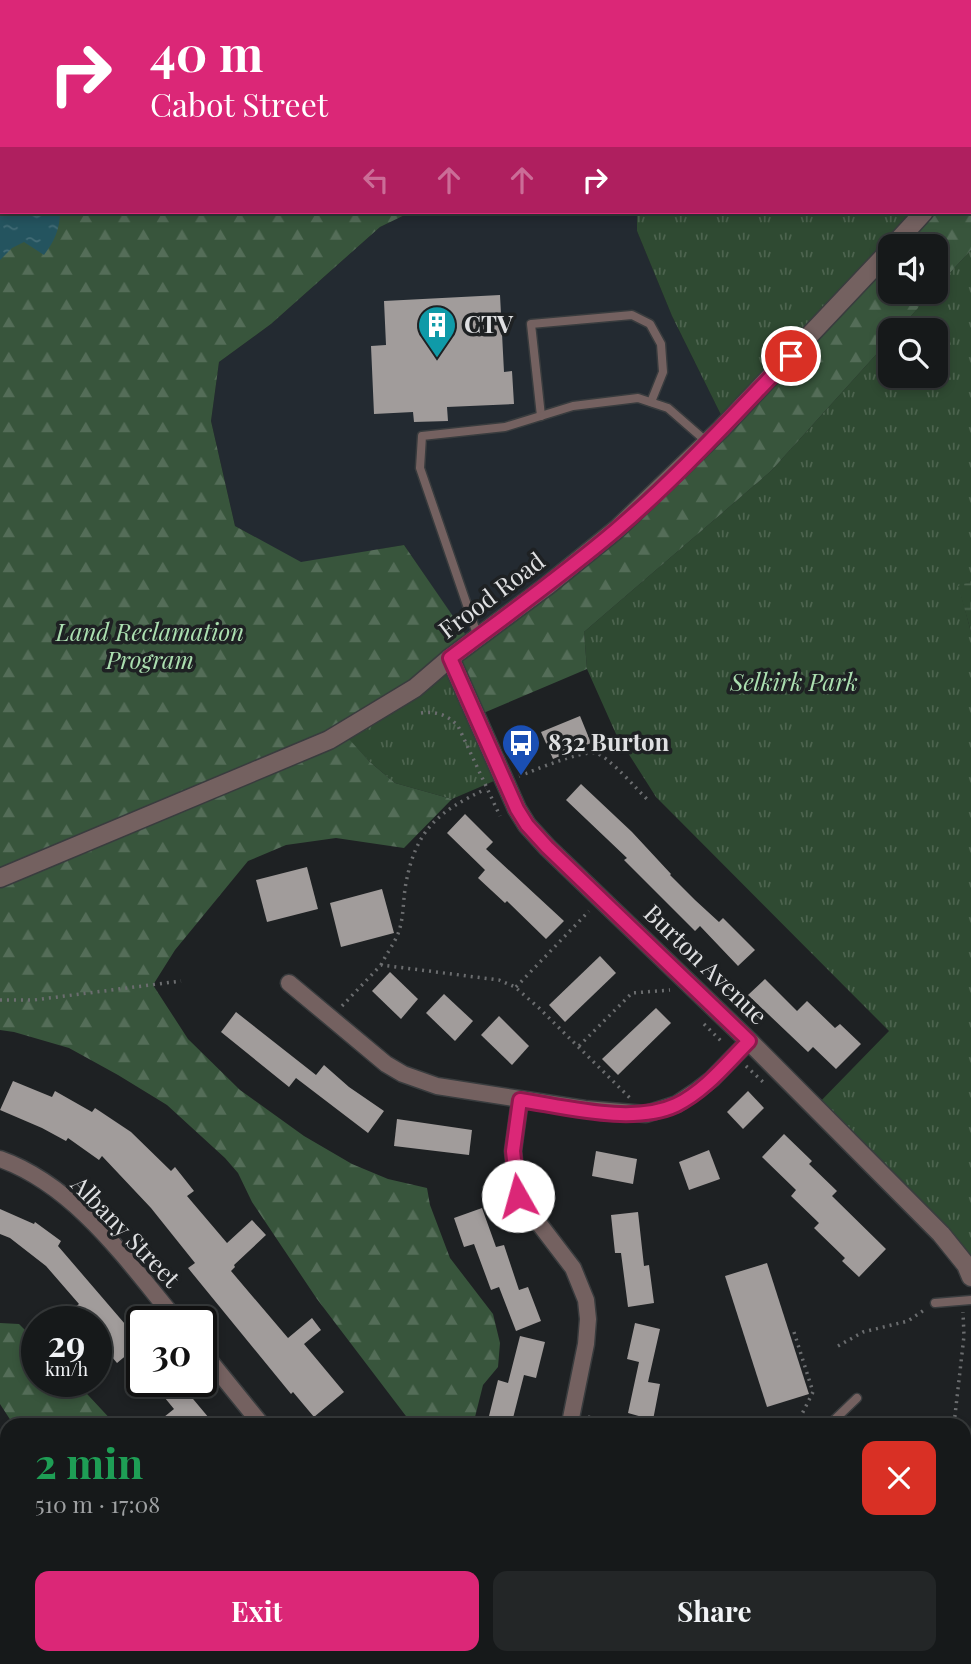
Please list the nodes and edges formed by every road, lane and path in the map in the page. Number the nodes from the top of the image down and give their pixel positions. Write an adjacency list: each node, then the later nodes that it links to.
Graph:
1 (922, 214): 2 (street, Frood Road)
2 (904, 234)
3 (878, 263): 6 (street, Frood Road)
4 (651, 402): 5 (lane); 5 (lane); 6 (lane)
5 (541, 416): 7 (lane)
6 (707, 442): 7 (street, Frood Road)
7 (478, 637): 8 (street, Frood Road)
8 (450, 658): 9 (street, Burton Avenue); 12 (street, Frood Road)
9 (504, 781): 11 (path); 21 (street, Burton Avenue)
10 (486, 789): 14 (path)
11 (649, 801)
12 (0, 878)
13 (589, 911): 17 (path)
14 (380, 965): 17 (path); 20 (path)
15 (181, 981): 19 (path)
16 (289, 983): 20 (street)
17 (515, 987): 22 (path)
18 (670, 990): 22 (path)
19 (0, 1000)
20 (331, 1018): 23 (street)
21 (749, 1041): 24 (street); 26 (street, Burton Avenue)
22 (579, 1046): 24 (path)
23 (520, 1100): 24 (street); 35 (street)
24 (646, 1114)
25 (0, 1158): 29 (street, Albany Street)
26 (971, 1277)
27 (971, 1300): 28 (lane)
28 (934, 1303): 31 (path)
29 (165, 1306)
30 (794, 1332): 36 (path)
31 (838, 1346)
32 (217, 1370): 34 (street)
33 (857, 1398): 37 (lane)
34 (256, 1418)
35 (571, 1418)
36 (800, 1418)
37 (836, 1418)

